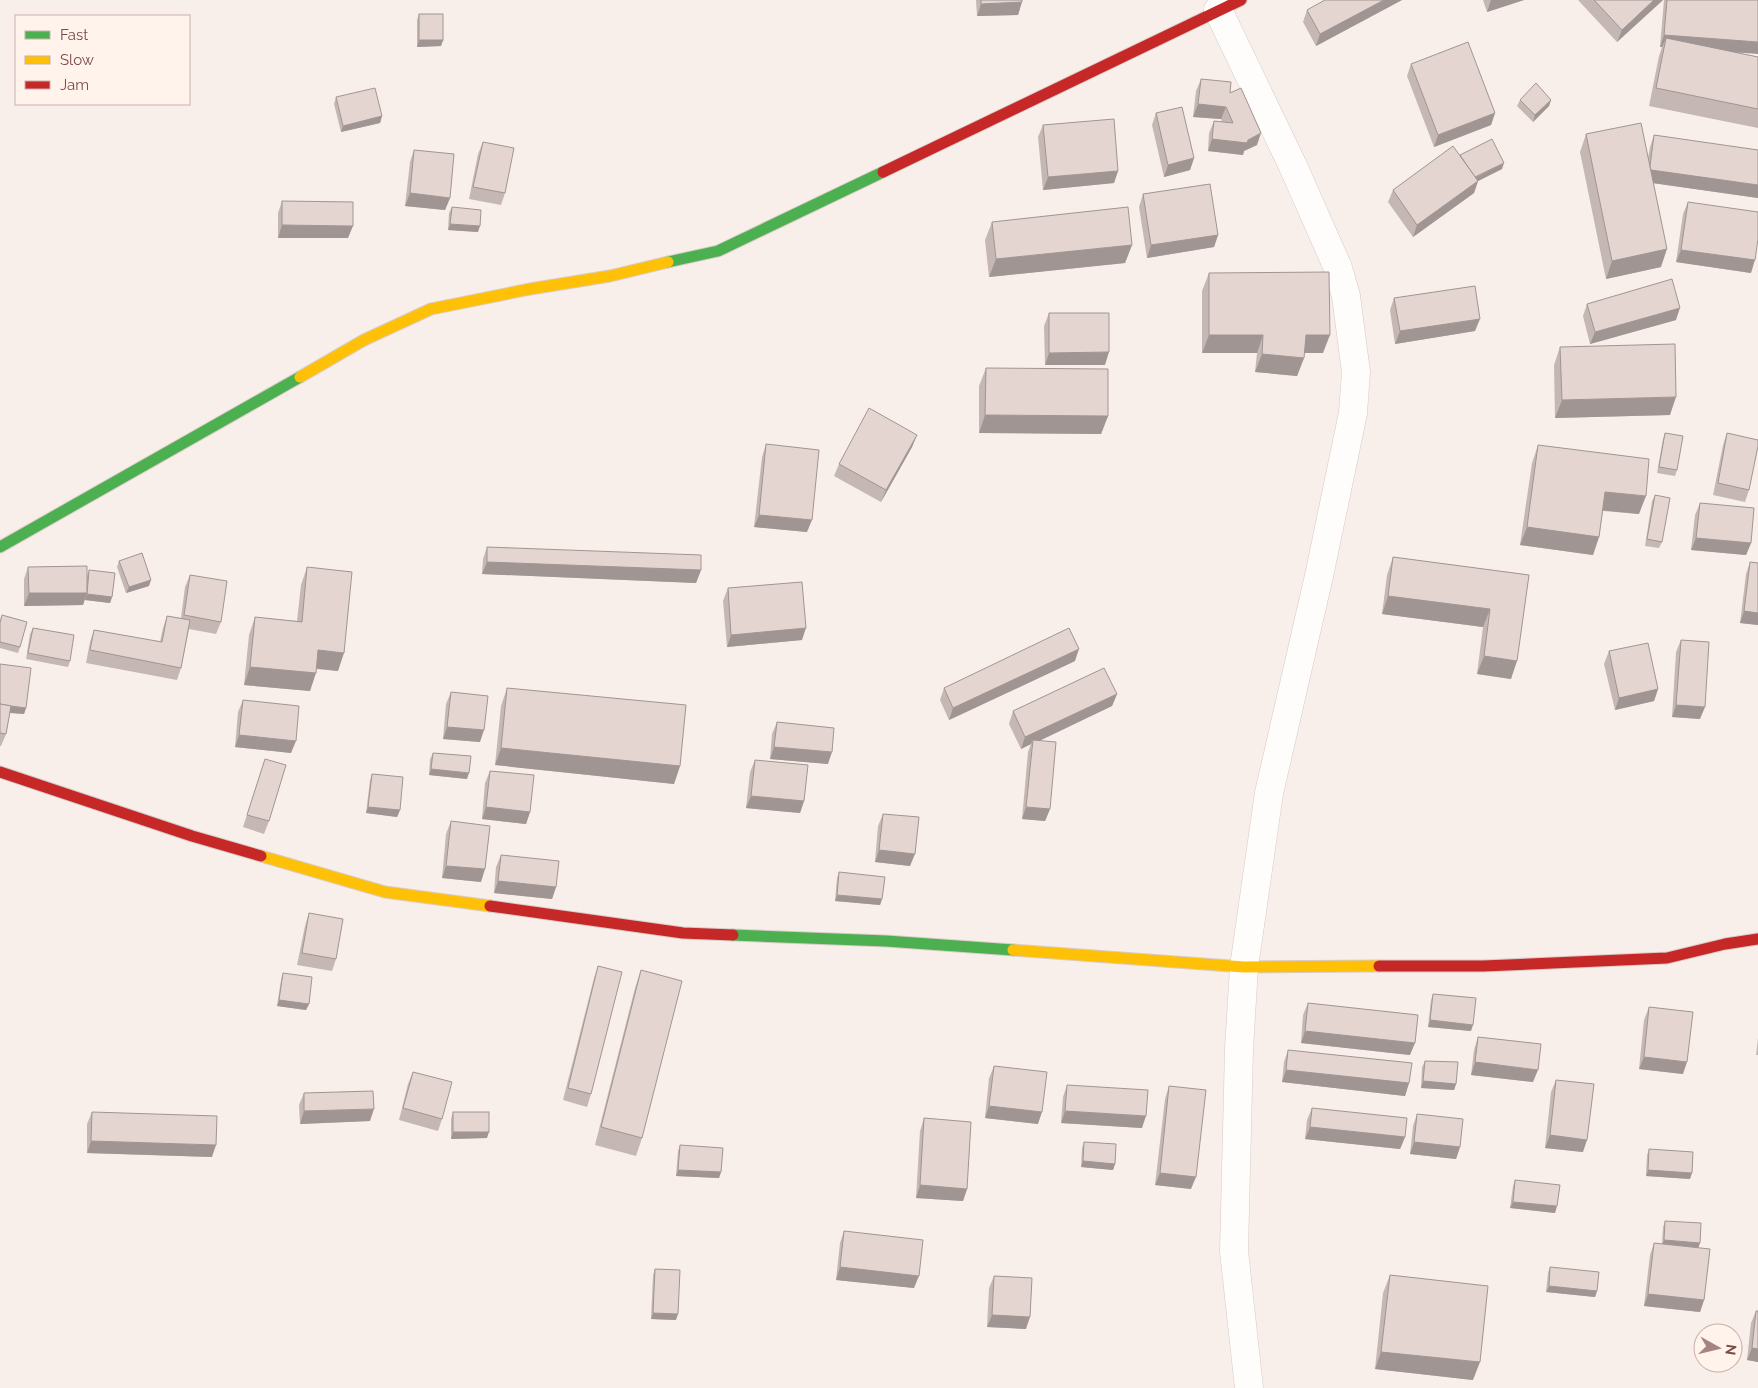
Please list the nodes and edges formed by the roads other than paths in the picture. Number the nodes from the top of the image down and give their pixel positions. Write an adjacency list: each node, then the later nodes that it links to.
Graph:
1 (1230, 5): 2 (street); 5 (street)
2 (0, 547)
3 (0, 772): 5 (street)
4 (1758, 939): 5 (street)
5 (1244, 967): 6 (street)
6 (1249, 1388)

